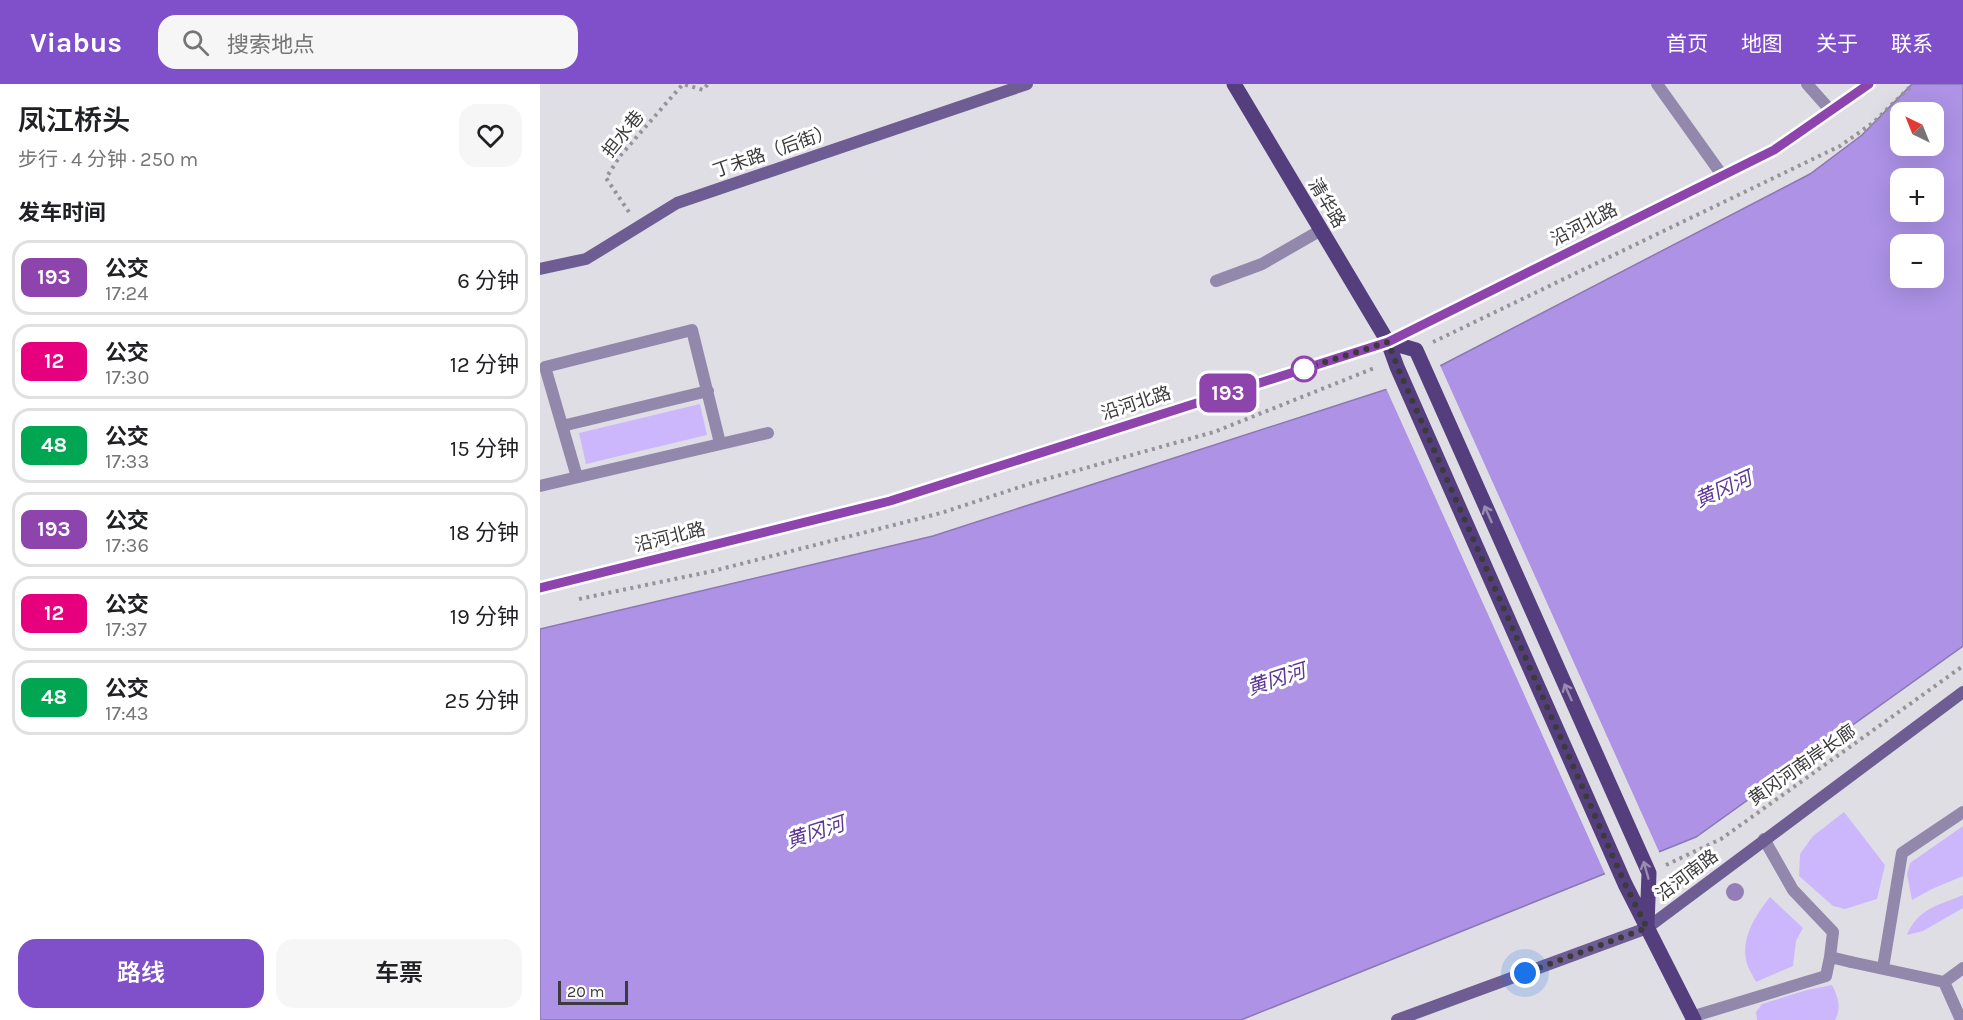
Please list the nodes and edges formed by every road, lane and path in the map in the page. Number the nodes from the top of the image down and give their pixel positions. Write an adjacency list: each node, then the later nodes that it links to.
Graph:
1 (708, 84): 10 (path, 担水巷)
2 (1027, 84): 10 (street, 丁未路（后街）)
3 (1234, 84): 11 (main road, 清华路)
4 (1657, 84): 9 (street)
5 (1807, 84): 8 (street)
6 (1869, 84): 8 (street, 沿河北路)
7 (1913, 84): 15 (path)
8 (1832, 111): 9 (street, 沿河北路)
9 (1722, 175): 14 (street, 沿河北路)
10 (640, 227): 12 (street, 丁未路（后街）)
11 (1321, 231): 13 (street); 14 (main road, 清华路)
12 (540, 270)
13 (1216, 281)
14 (1388, 342): 15 (main road); 16 (main road, 清华路); 23 (street, 沿河北路)
15 (1417, 354): 29 (main road, one-way to 15)
16 (1396, 364): 24 (path); 30 (main road, 清华路)
17 (708, 392): 18 (street); 18 (street); 20 (street)
18 (562, 426): 21 (street)
19 (768, 433): 20 (street)
20 (720, 443): 21 (street)
21 (577, 477): 22 (street)
22 (540, 486)
23 (540, 588)
24 (570, 601)
25 (1963, 666): 29 (path, 黄冈河南岸长廊)
26 (1963, 692): 28 (street, 沿河南路)
27 (1963, 812): 32 (street)
28 (1764, 839): 30 (street, 沿河南路); 31 (street)
29 (1649, 873): 30 (main road)
30 (1647, 928): 35 (main road, 清华路); 36 (street, 沿河南路)
31 (1830, 957): 32 (street); 35 (street)
32 (1883, 968): 34 (street)
33 (1963, 968): 34 (street)
34 (1944, 982): 37 (street)
35 (1693, 1019)
36 (1397, 1020)
37 (1961, 1020)

